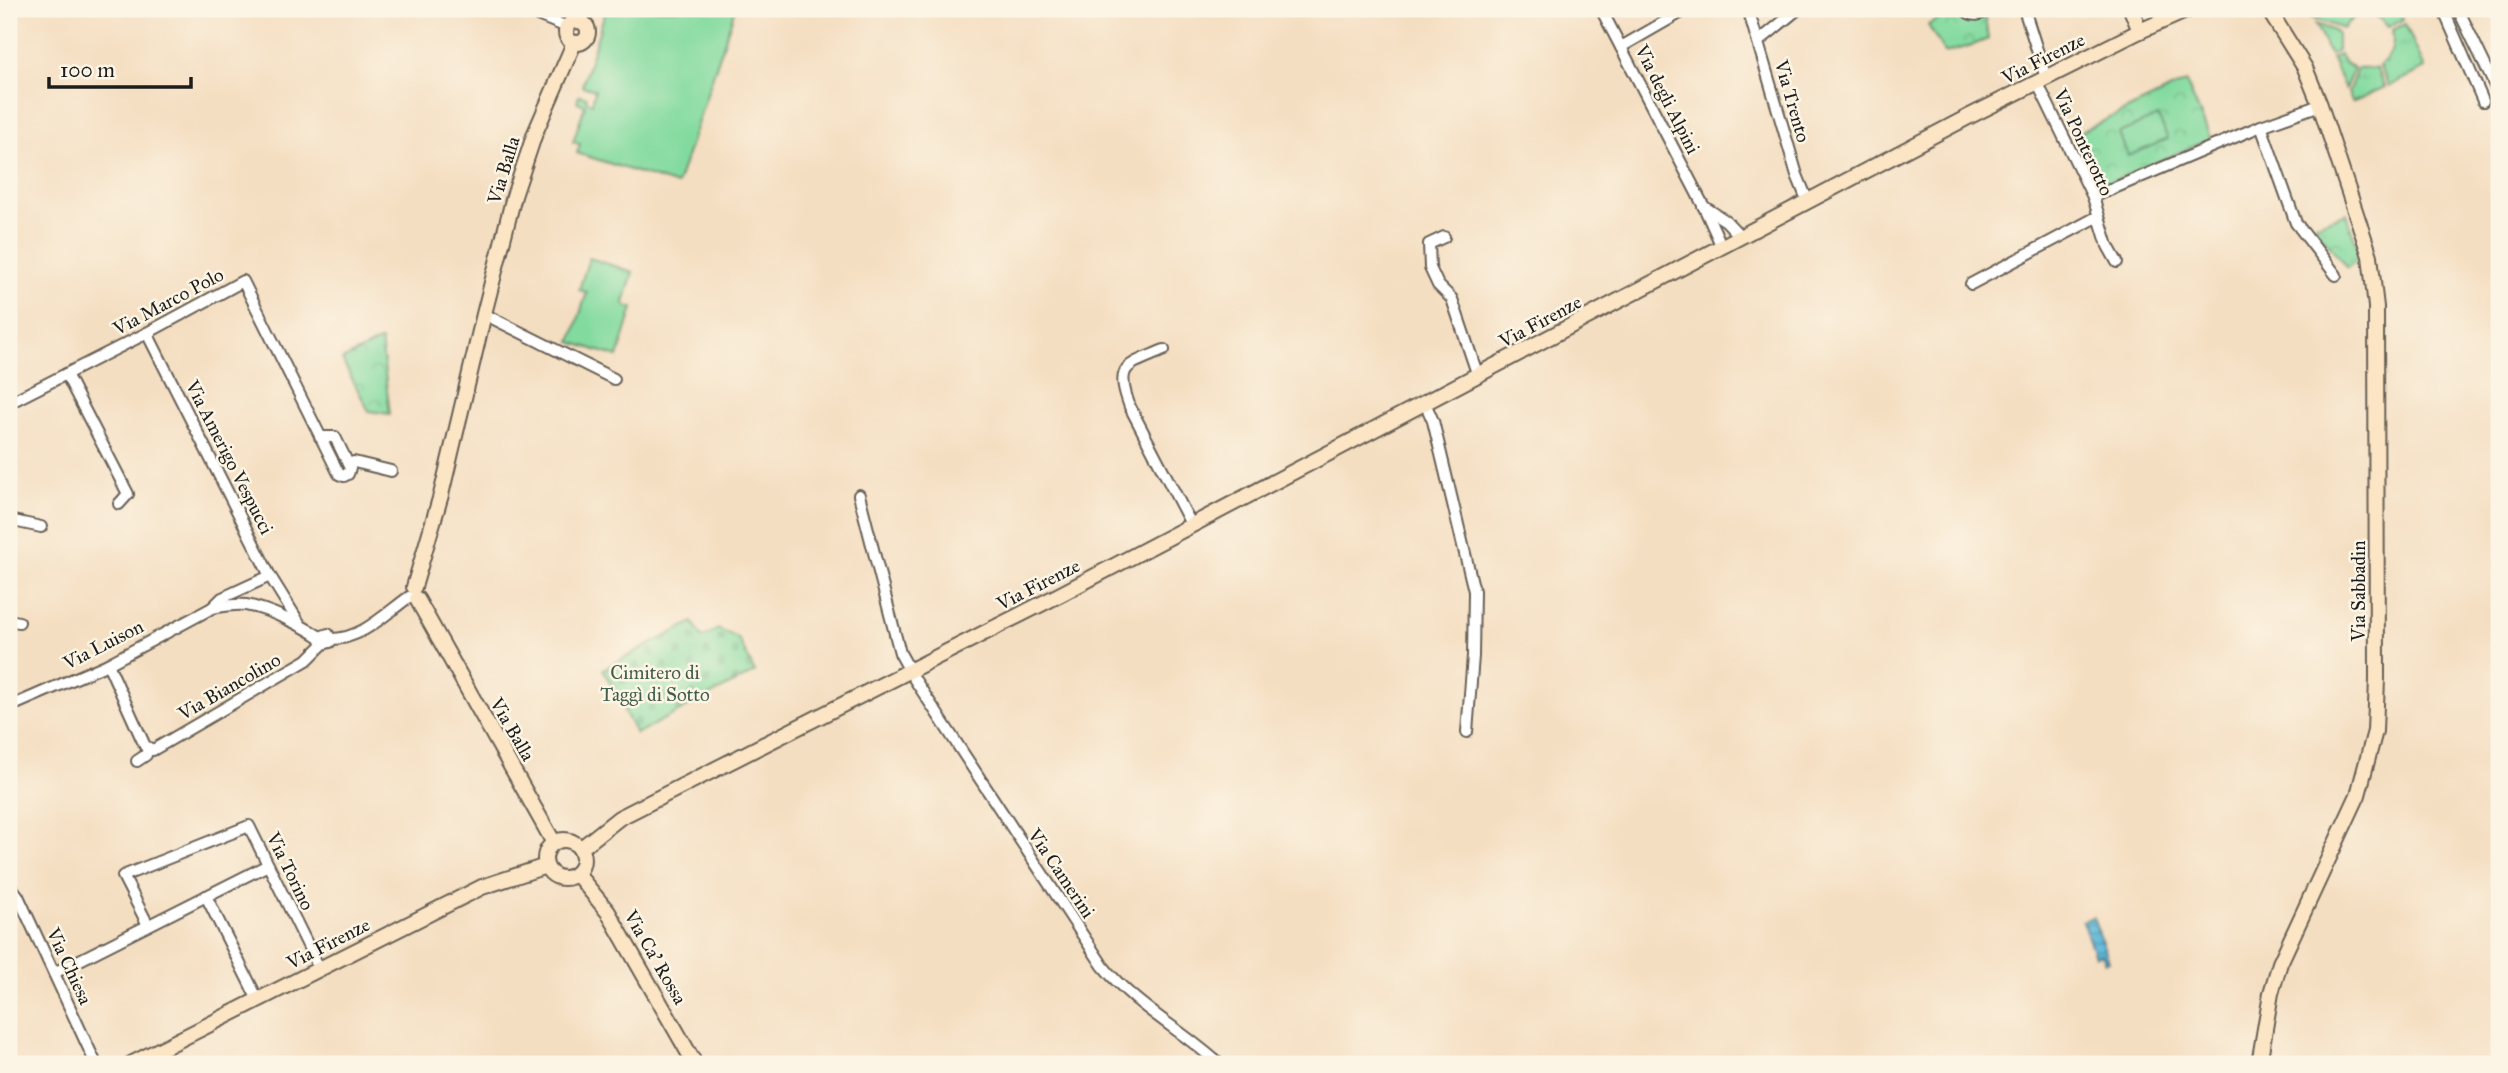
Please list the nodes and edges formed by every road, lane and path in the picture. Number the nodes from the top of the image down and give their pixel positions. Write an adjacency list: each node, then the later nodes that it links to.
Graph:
1 (523, 9): 15 (street)
2 (1601, 9): 19 (street, Via degli Alpini)
3 (1687, 9): 19 (street)
4 (1748, 9): 17 (street, Via Trento)
5 (1798, 9): 17 (street)
6 (1964, 9): 7 (street)
7 (1992, 9)
8 (2024, 9): 20 (street, Via Ponterotto)
9 (2131, 9): 16 (main road)
10 (2190, 9): 16 (main road, Via Firenze)
11 (2268, 9): 23 (main road, Via Sabbadin)
12 (2443, 9): 22 (street)
13 (2458, 9): 21 (street)
14 (584, 15): 15 (main road); 18 (main road)
15 (567, 27): 18 (main road)
16 (2140, 31): 20 (main road, Via Firenze)
17 (1758, 42): 26 (street, Via Trento)
18 (574, 43): 35 (main road, Via Balla)
19 (1621, 47): 27 (street, Via degli Alpini)
20 (2041, 80): 25 (street, Via Ponterotto); 26 (main road, Via Firenze)
21 (2499, 94)
22 (2483, 101)
23 (2320, 105): 24 (street); 79 (main road, Via Sabbadin)
24 (2261, 126): 25 (street); 33 (street)
25 (2093, 197): 28 (street, Via Ponterotto)
26 (1808, 202): 30 (main road, Via Firenze)
27 (1703, 206): 30 (street, Via degli Alpini); 31 (street, Via degli Alpini)
28 (2097, 217): 32 (street, Via Ponterotto); 34 (street, Via Ponterotto)
29 (1444, 237): 39 (street)
30 (1741, 237): 31 (main road, Via Firenze)
31 (1722, 247): 39 (main road, Via Firenze)
32 (2117, 262)
33 (2336, 275)
34 (1971, 284)
35 (484, 314): 40 (street); 51 (main road, Via Balla)
36 (147, 333): 38 (street, Via Marco Polo); 43 (street, Via Marco Polo); 49 (street, Via Amerigo Vespucci)
37 (1164, 350): 47 (street)
38 (66, 374): 41 (street, Via Marco Polo); 45 (street)
39 (1478, 376): 42 (main road, Via Firenze)
40 (614, 379)
41 (9, 403)
42 (1425, 403): 47 (main road, Via Firenze); 61 (street)
43 (391, 471)
44 (859, 495): 59 (street)
45 (119, 504)
46 (9, 520): 48 (street)
47 (1192, 526): 59 (main road, Via Firenze)
48 (41, 527)
49 (271, 576): 50 (street, Via Luison); 52 (street, Via Amerigo Vespucci)
50 (256, 583): 53 (street); 54 (street, Via Luison)
51 (413, 594): 57 (street); 64 (main road, Via Balla)
52 (281, 596): 55 (street); 56 (street, Via Amerigo Vespucci)
53 (243, 605): 54 (street, Via Luison); 55 (street, Via Luison)
54 (212, 608): 58 (street, Via Luison)
55 (275, 615): 56 (street, Via Luison)
56 (301, 626): 57 (street, Via Luison)
57 (325, 640): 62 (street, Via Biancolino)
58 (108, 664): 60 (street, Via Luison); 62 (street)
59 (909, 671): 65 (main road, Via Firenze); 78 (street, Via Camerini)
60 (9, 707)
61 (1467, 732)
62 (148, 749): 63 (street, Via Biancolino)
63 (136, 761)
64 (554, 843): 65 (main road); 67 (main road)
65 (580, 849): 68 (main road)
66 (268, 865): 70 (street); 71 (street, Via Torino); 72 (street, Via Torino)
67 (546, 866): 68 (main road); 72 (main road, Via Firenze)
68 (577, 874): 77 (main road, Via Ca' Rossa)
69 (9, 884): 73 (street, Via Chiesa)
70 (206, 896): 71 (street); 74 (street)
71 (148, 925): 73 (street)
72 (319, 968): 74 (main road, Via Firenze)
73 (54, 973): 75 (street, Via Chiesa)
74 (258, 1000): 76 (main road, Via Firenze)
75 (96, 1064)
76 (131, 1064)
77 (695, 1064)
78 (1219, 1064)
79 (2259, 1064)

